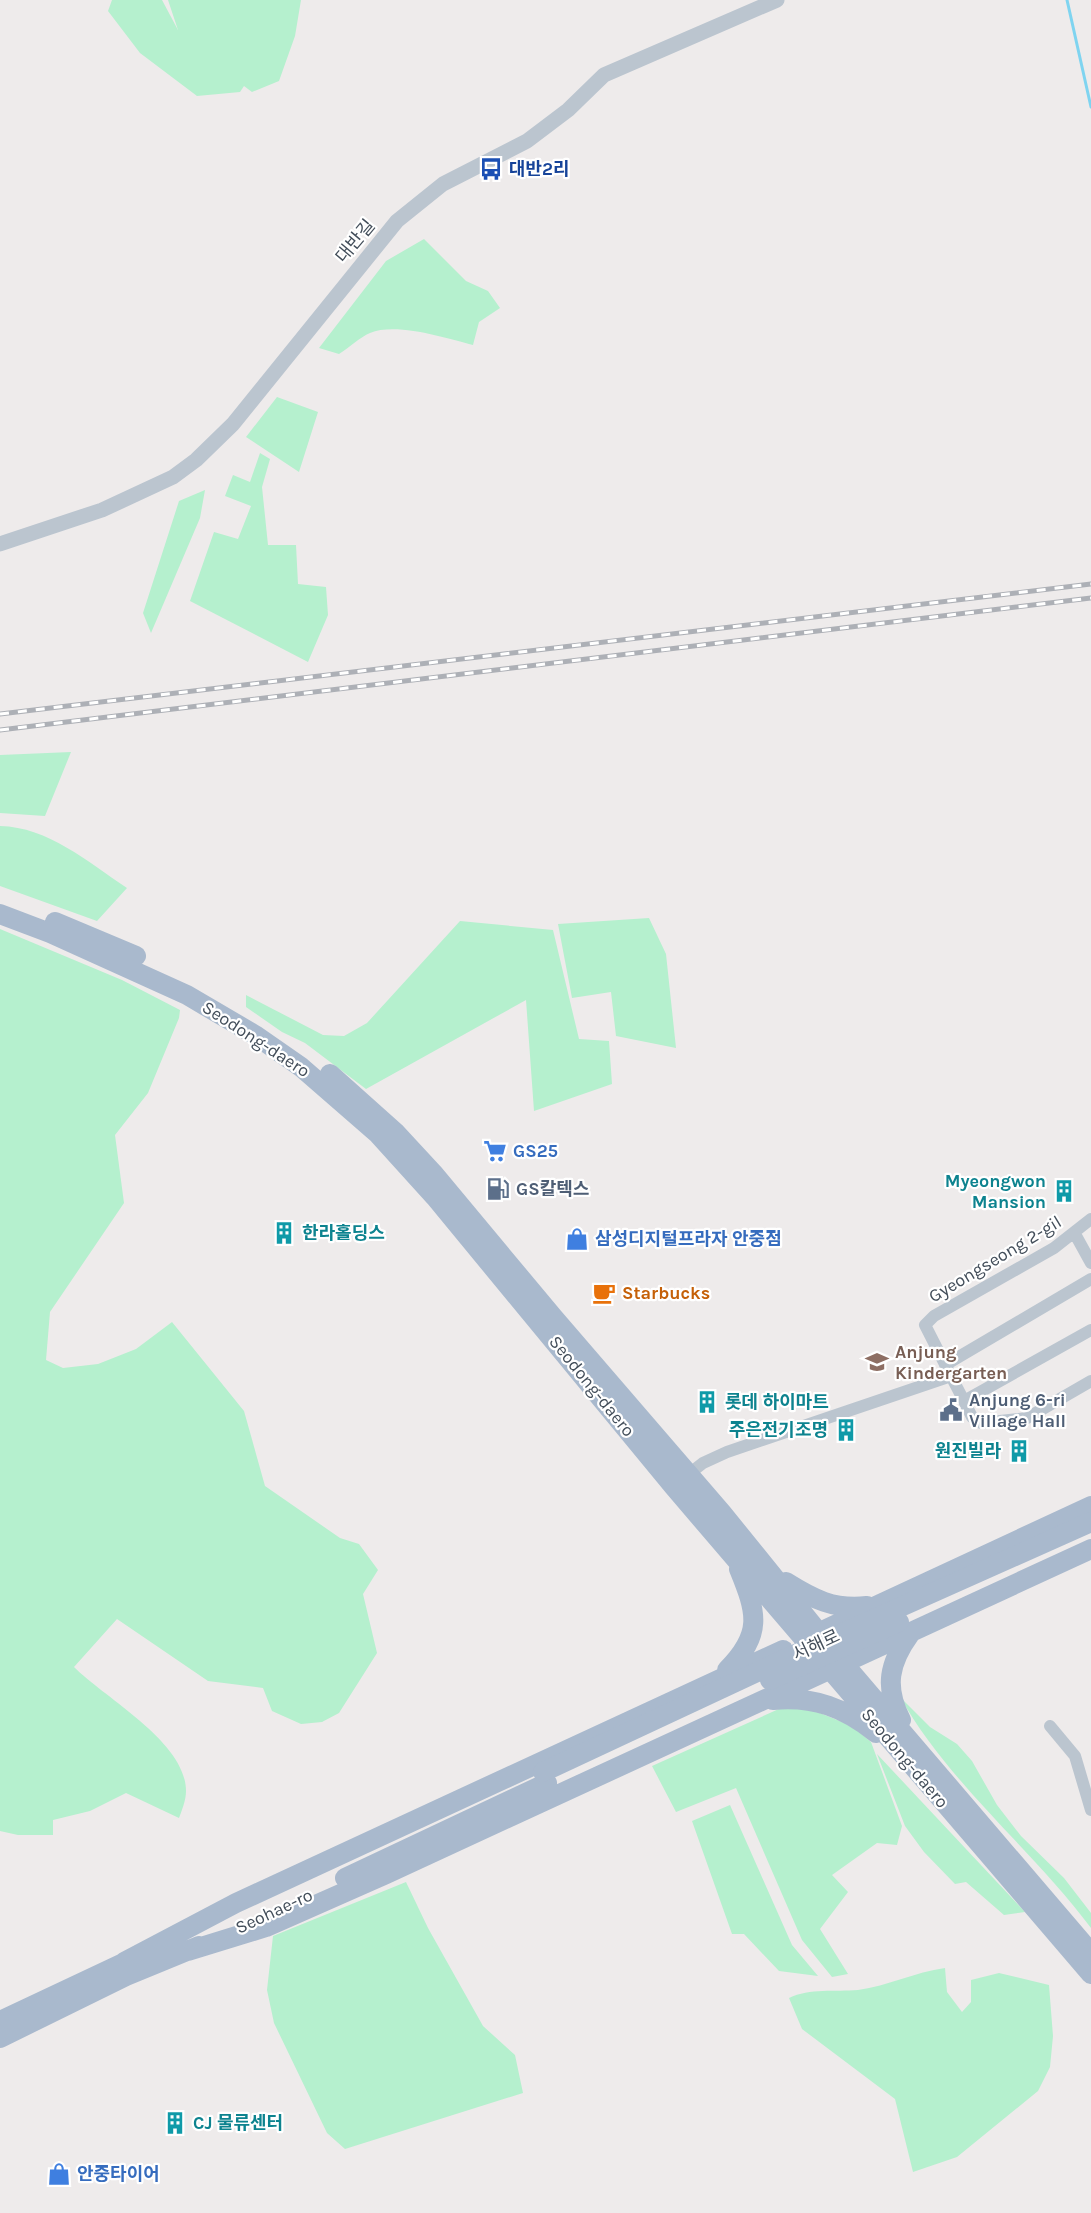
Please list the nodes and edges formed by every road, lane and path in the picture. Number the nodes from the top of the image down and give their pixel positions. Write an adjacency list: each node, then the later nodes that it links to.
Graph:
1 (777, 0): 2 (street, 대반길)
2 (0, 544)
3 (0, 900): 13 (main road, Seodong-daero)
4 (0, 914): 13 (main road, Seodong-daero)
5 (1091, 1219): 6 (street, Gyeongseong 2-gil)
6 (1075, 1234): 7 (street); 10 (street, Gyeongseong 2-gil)
7 (1091, 1263)
8 (1091, 1279): 10 (street)
9 (1091, 1330): 12 (street)
10 (948, 1370): 12 (street); 13 (street)
11 (1091, 1381): 12 (street)
12 (964, 1401)
13 (681, 1480): 18 (main road, Seodong-daero); 19 (main road, Seodong-daero)
14 (1091, 1506): 20 (main road)
15 (1091, 1522): 28 (main road, 서해로, bridge)
16 (1091, 1535): 28 (main road, 서해로, bridge)
17 (1091, 1549): 21 (main road)
18 (734, 1555): 22 (main road, Seodong-daero); 24 (main road)
19 (771, 1572): 20 (main road); 22 (main road, Seodong-daero)
20 (879, 1604): 22 (main road)
21 (911, 1633): 23 (main road); 27 (main road)
22 (813, 1636): 23 (main road, Seodong-daero); 24 (main road)
23 (838, 1666): 25 (main road); 27 (main road, Seodong-daero)
24 (718, 1679): 32 (main road)
25 (759, 1702): 27 (main road); 30 (main road)
26 (1050, 1726): 29 (street)
27 (910, 1752): 31 (main road, Seodong-daero); 33 (main road, Seodong-daero)
28 (545, 1778): 30 (main road, Seohae-ro); 32 (main road, Seohae-ro)
29 (1091, 1810)
30 (188, 1951): 35 (main road, Seohae-ro)
31 (1091, 1953)
32 (124, 1962): 34 (main road, Seohae-ro)
33 (1091, 1974)
34 (0, 2021)
35 (0, 2038)

